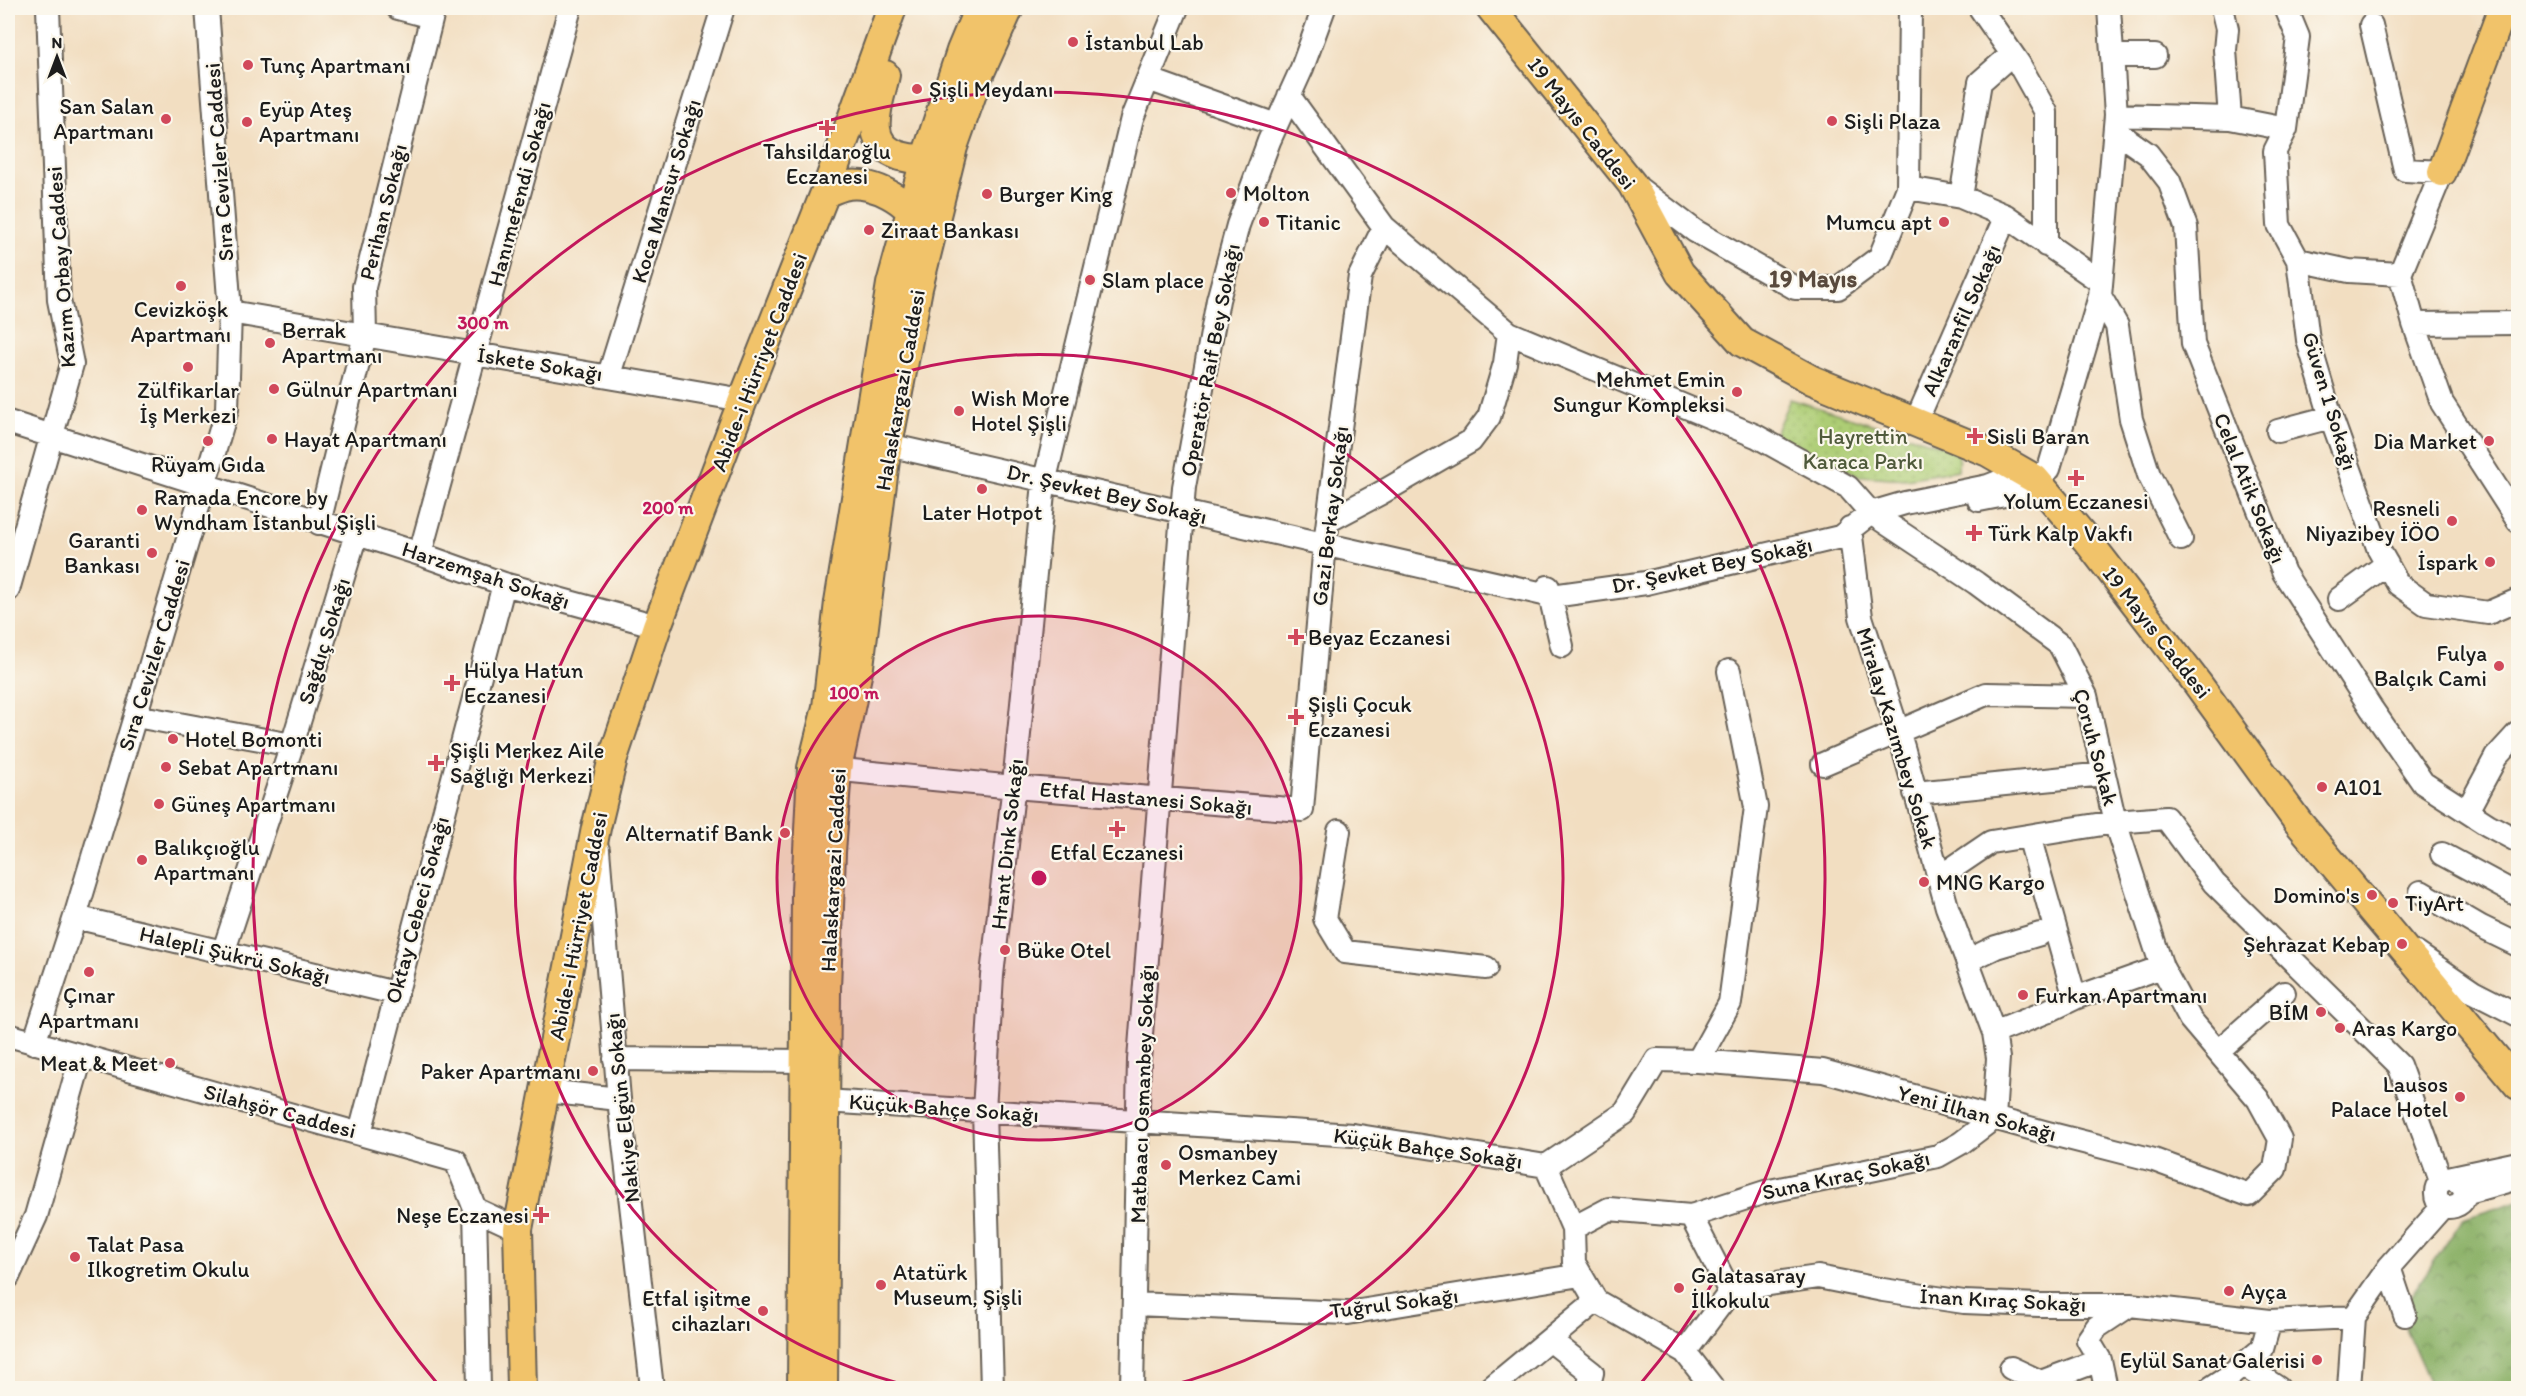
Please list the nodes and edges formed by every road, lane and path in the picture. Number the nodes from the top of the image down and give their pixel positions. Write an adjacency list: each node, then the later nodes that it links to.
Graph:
1 (48, 8): 56 (street, Kazım Orbay Caddesi)
2 (207, 8): 44 (street, Sıra Cevizler Caddesi)
3 (398, 8): 18 (street)
4 (570, 8): 49 (street, Hanımefendi Sokağı)
5 (723, 8): 50 (street, Koca Mansur Sokağı)
6 (893, 8): 30 (main road); 34 (main road, Abide-i Hürriyet Caddesi)
7 (979, 8): 30 (main road, Halaskargazi Caddesi)
8 (1009, 8): 29 (main road, Halaskargazi Caddesi)
9 (1177, 8): 23 (street, Hrant Dink Sokağı)
10 (1324, 8): 24 (street, Operatör Raif Bey Sokağı)
11 (1491, 8): 32 (main road, 19 Mayıs Caddesi)
12 (1910, 8): 33 (street)
13 (1980, 8): 20 (street)
14 (2109, 8): 21 (street)
15 (2223, 8): 25 (street)
16 (2286, 8): 28 (street, Güven 1 Sokağı)
17 (2503, 8): 31 (main road)
18 (433, 12): 48 (street, Perihan Sokağı)
19 (2371, 25): 31 (street)
20 (2012, 54): 35 (street); 39 (street)
21 (2112, 56): 22 (street); 26 (street)
22 (2155, 56)
23 (1148, 79): 27 (street); 59 (street, Hrant Dink Sokağı)
24 (1289, 96): 27 (street, Operatör Raif Bey Sokağı); 38 (street, Çoruh Sokak)
25 (2230, 118): 26 (street); 28 (street)
26 (2116, 123): 43 (street); 91 (street, Celal Atik Sokağı)
27 (1276, 125): 61 (street, Operatör Raif Bey Sokağı)
28 (2286, 129): 40 (street, Güven 1 Sokağı)
29 (953, 147): 30 (main road); 42 (main road, Halaskargazi Caddesi)
30 (925, 160): 36 (main road, Halaskargazi Caddesi)
31 (2442, 172): 41 (street)
32 (1632, 183): 33 (street); 54 (main road, 19 Mayıs Caddesi)
33 (1908, 188): 35 (street)
34 (825, 193): 36 (main road); 51 (main road, Abide-i Hürriyet Caddesi)
35 (1961, 197): 37 (street)
36 (910, 212): 42 (main road); 85 (main road, Halaskargazi Caddesi)
37 (2006, 216): 39 (street); 54 (street, Alkaranfil Sokağı)
38 (1384, 227): 47 (street, Çoruh Sokak); 66 (street, Gazi Berkay Sokağı)
39 (2046, 245): 43 (street)
40 (2298, 260): 41 (street); 52 (street, Güven 1 Sokağı)
41 (2400, 274): 46 (street)
42 (918, 288): 57 (main road, Halaskargazi Caddesi)
43 (2101, 289): 58 (street); 68 (street)
44 (230, 312): 48 (street, İskete Sokağı); 60 (street, Sıra Cevizler Caddesi)
45 (2518, 322): 46 (street)
46 (2414, 324): 63 (street)
47 (1509, 333): 62 (street, Çoruh Sokak); 66 (street)
48 (365, 334): 49 (street, İskete Sokağı); 64 (street, Perihan Sokağı)
49 (475, 354): 50 (street, İskete Sokağı); 69 (street, Hanımefendi Sokağı)
50 (609, 375): 51 (street, İskete Sokağı)
51 (743, 400): 76 (main road, Abide-i Hürriyet Caddesi)
52 (2331, 417): 55 (street); 70 (street, Güven 1 Sokağı)
53 (8, 422): 56 (street, Harzemşah Sokağı)
54 (1915, 424): 58 (main road, 19 Mayıs Caddesi)
55 (2278, 431)
56 (53, 436): 60 (street, Harzemşah Sokağı); 72 (street, Kazım Orbay Caddesi)
57 (888, 445): 59 (street, Dr. Şevket Bey Sokağı); 85 (main road, Halaskargazi Caddesi)
58 (2035, 479): 62 (street, Dr. Şevket Bey Sokağı); 102 (main road, 19 Mayıs Caddesi)
59 (1044, 481): 61 (street, Dr. Şevket Bey Sokağı); 87 (street, Hrant Dink Sokağı)
60 (206, 487): 64 (street, Harzemşah Sokağı); 80 (street, Sıra Cevizler Caddesi)
61 (1182, 511): 66 (street, Dr. Şevket Bey Sokağı); 89 (street, Operatör Raif Bey Sokağı)
62 (1871, 513): 65 (street, Dr. Şevket Bey Sokağı); 79 (street, Çoruh Sokak)
63 (2518, 521)
64 (319, 523): 67 (street, Harzemşah Sokağı)
65 (1850, 528): 73 (street, Dr. Şevket Bey Sokağı); 81 (street, Miralay Kazımbey Sokak)
66 (1327, 532): 73 (street, Dr. Şevket Bey Sokağı); 90 (street, Gazi Berkay Sokağı)
67 (356, 534): 69 (street, Harzemşah Sokağı); 83 (street, Sağdıç Sokağı)
68 (2181, 539)
69 (420, 554): 71 (street, Harzemşah Sokağı)
70 (2387, 564): 74 (street); 75 (street, Güven 1 Sokağı)
71 (504, 584): 76 (street, Harzemşah Sokağı); 109 (street, Oktay Cebeci Sokağı)
72 (8, 590)
73 (1550, 591): 77 (street)
74 (2339, 599)
75 (2518, 600)
76 (657, 626): 93 (main road, Abide-i Hürriyet Caddesi)
77 (1562, 646)
78 (1729, 671): 120 (street)
79 (2086, 696): 81 (street); 86 (street, Çoruh Sokak)
80 (136, 716): 83 (street); 101 (street, Sıra Cevizler Caddesi)
81 (1898, 731): 84 (street); 88 (street, Miralay Kazımbey Sokak)
82 (2518, 733): 91 (street)
83 (292, 745): 105 (street, Sağdıç Sokağı)
84 (1823, 764)
85 (825, 769): 87 (street, Etfal Hastanesi Sokağı); 119 (main road, Halaskargazi Caddesi); 124 (main road, Halaskargazi Caddesi)
86 (2104, 774): 88 (street); 92 (street, Çoruh Sokak)
87 (1014, 787): 89 (street, Etfal Hastanesi Sokağı); 125 (street, Hrant Dink Sokağı)
88 (1915, 793): 98 (street, Miralay Kazımbey Sokak)
89 (1158, 800): 90 (street, Etfal Hastanesi Sokağı); 127 (street, Matbaacı Osmanbey Sokağı)
90 (1302, 810)
91 (2467, 811): 96 (street, Celal Atik Sokağı)
92 (2115, 822): 95 (street); 107 (street); 132 (street, Çoruh Sokak)
93 (596, 828): 118 (street, Nakiye Elgün Sokağı); 122 (main road, Abide-i Hürriyet Caddesi)
94 (1339, 831): 108 (street)
95 (2029, 836): 98 (street); 111 (street)
96 (2518, 841)
97 (2442, 854): 100 (street)
98 (1938, 878): 106 (street, Miralay Kazımbey Sokak)
99 (2421, 892): 104 (street)
100 (2518, 895)
101 (75, 917): 105 (street, Halepli Şükrü Sokağı); 115 (street, Sıra Cevizler Caddesi)
102 (2391, 930): 112 (street); 121 (main road, 19 Mayıs Caddesi)
103 (2040, 934): 106 (street)
104 (2518, 945)
105 (223, 953): 109 (street, Halepli Şükrü Sokağı)
106 (1967, 961): 113 (street, Miralay Kazımbey Sokak)
107 (2162, 967): 111 (street); 116 (street)
108 (1486, 968)
109 (395, 993): 128 (street, Oktay Cebeci Sokağı)
110 (2284, 993): 116 (street)
111 (2075, 998): 113 (street)
112 (2518, 1015)
113 (1994, 1033): 126 (street, Miralay Kazımbey Sokak)
114 (8, 1035): 115 (street, Silahşör Caddesi)
115 (34, 1043): 117 (street, Silahşör Caddesi)
116 (2218, 1051): 126 (street, Yeni İlhan Sokağı)
117 (81, 1057): 128 (street, Silahşör Caddesi); 139 (street)
118 (615, 1059): 119 (street); 123 (street, Nakiye Elgün Sokağı)
119 (804, 1060): 157 (main road, Halaskargazi Caddesi)
120 (1698, 1061): 126 (street, Yeni İlhan Sokağı); 130 (street, Küçük Bahçe Sokağı)
121 (2518, 1085)
122 (545, 1090): 123 (street); 136 (main road, Abide-i Hürriyet Caddesi)
123 (619, 1099): 156 (street, Nakiye Elgün Sokağı)
124 (825, 1101): 125 (street, Küçük Bahçe Sokağı); 158 (main road, Halaskargazi Caddesi)
125 (984, 1111): 127 (street, Küçük Bahçe Sokağı); 159 (street, Hrant Dink Sokağı)
126 (1994, 1118): 134 (street, Suna Kıraç Sokağı)
127 (1138, 1121): 130 (street, Küçük Bahçe Sokağı); 142 (street, Matbaacı Osmanbey Sokağı)
128 (360, 1133): 133 (street, Silahşör Caddesi)
129 (2518, 1163): 132 (street)
130 (1546, 1166): 135 (street)
131 (2518, 1178): 132 (street)
132 (2451, 1184): 137 (street)
133 (475, 1209): 136 (street); 154 (street)
134 (1691, 1216): 135 (street, Suna Kıraç Sokağı); 140 (street)
135 (1574, 1228): 138 (street)
136 (518, 1229): 155 (main road, Abide-i Hürriyet Caddesi)
137 (2389, 1268): 145 (street); 146 (street)
138 (1580, 1275): 141 (street); 142 (street, Tuğrul Sokağı)
139 (8, 1277)
140 (1730, 1292): 143 (street, İnan Kıraç Sokağı); 150 (street)
141 (1596, 1301): 148 (street); 150 (street)
142 (1136, 1304): 160 (street, Matbaacı Osmanbey Sokağı)
143 (2068, 1305): 144 (street, İnan Kıraç Sokağı); 149 (street)
144 (2130, 1305): 147 (street, İnan Kıraç Sokağı); 149 (street)
145 (2405, 1315)
146 (2354, 1317): 147 (street, İnan Kıraç Sokağı); 167 (street)
147 (2270, 1321): 152 (street)
148 (1550, 1340): 161 (street); 162 (street)
149 (2088, 1340): 151 (street)
150 (1685, 1352): 163 (street)
151 (2100, 1360): 153 (street); 164 (street)
152 (2244, 1365): 165 (street); 166 (street)
153 (2011, 1368)
154 (479, 1389)
155 (522, 1389)
156 (652, 1389)
157 (802, 1389)
158 (823, 1389)
159 (992, 1389)
160 (1132, 1389)
161 (1491, 1389)
162 (1588, 1389)
163 (1713, 1389)
164 (2106, 1389)
165 (2211, 1389)
166 (2278, 1389)
167 (2349, 1389)

